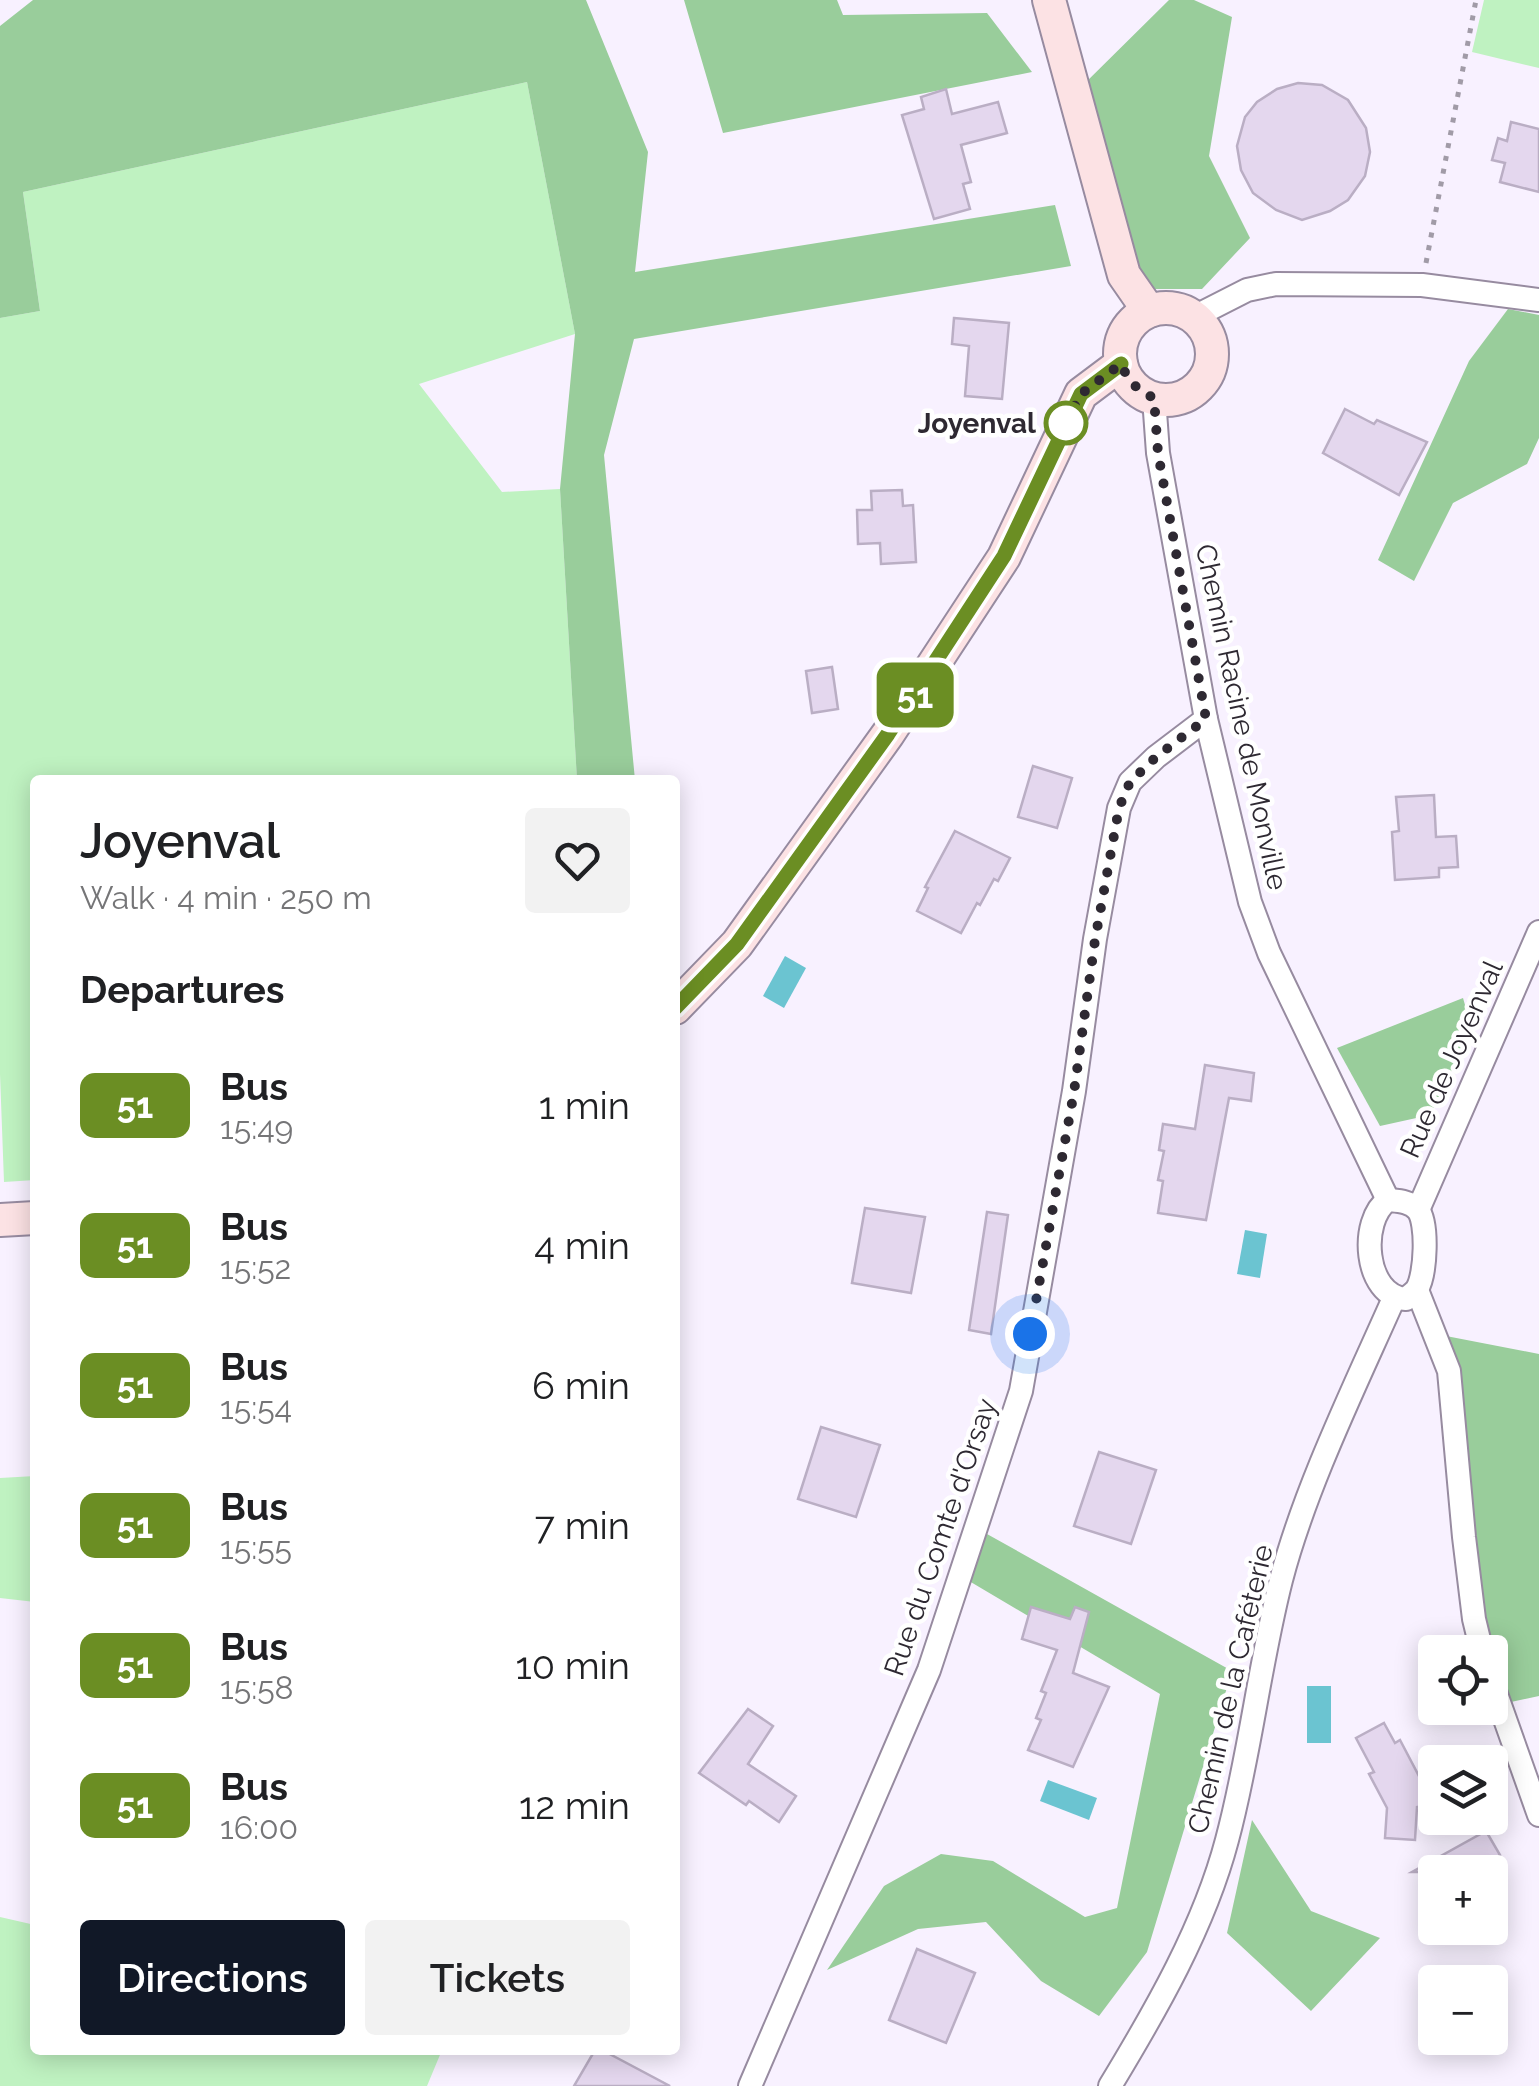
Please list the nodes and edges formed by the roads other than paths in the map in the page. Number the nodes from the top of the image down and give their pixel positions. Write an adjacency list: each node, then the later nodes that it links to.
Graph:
1 (1049, 0): 3 (street)
2 (1539, 300): 4 (street)
3 (1149, 311): 4 (street); 5 (street)
4 (1194, 317): 6 (street)
5 (1121, 364): 6 (street); 9 (street)
6 (1154, 398): 7 (street, Chemin Racine de Monville)
7 (1206, 719): 10 (street, Chemin Racine de Monville); 19 (street, Rue du Comte d'Orsay)
8 (1539, 932): 11 (street, Rue de Joyenval)
9 (680, 1003)
10 (1388, 1200): 11 (street); 15 (street)
11 (1418, 1210): 14 (street)
12 (30, 1218): 13 (street)
13 (0, 1220)
14 (1417, 1290): 15 (street); 16 (street)
15 (1394, 1298): 20 (street, Chemin de la Caféterie)
16 (1479, 1635)
17 (1507, 1725): 18 (street)
18 (1539, 1816)
19 (750, 2086)
20 (1110, 2086)

